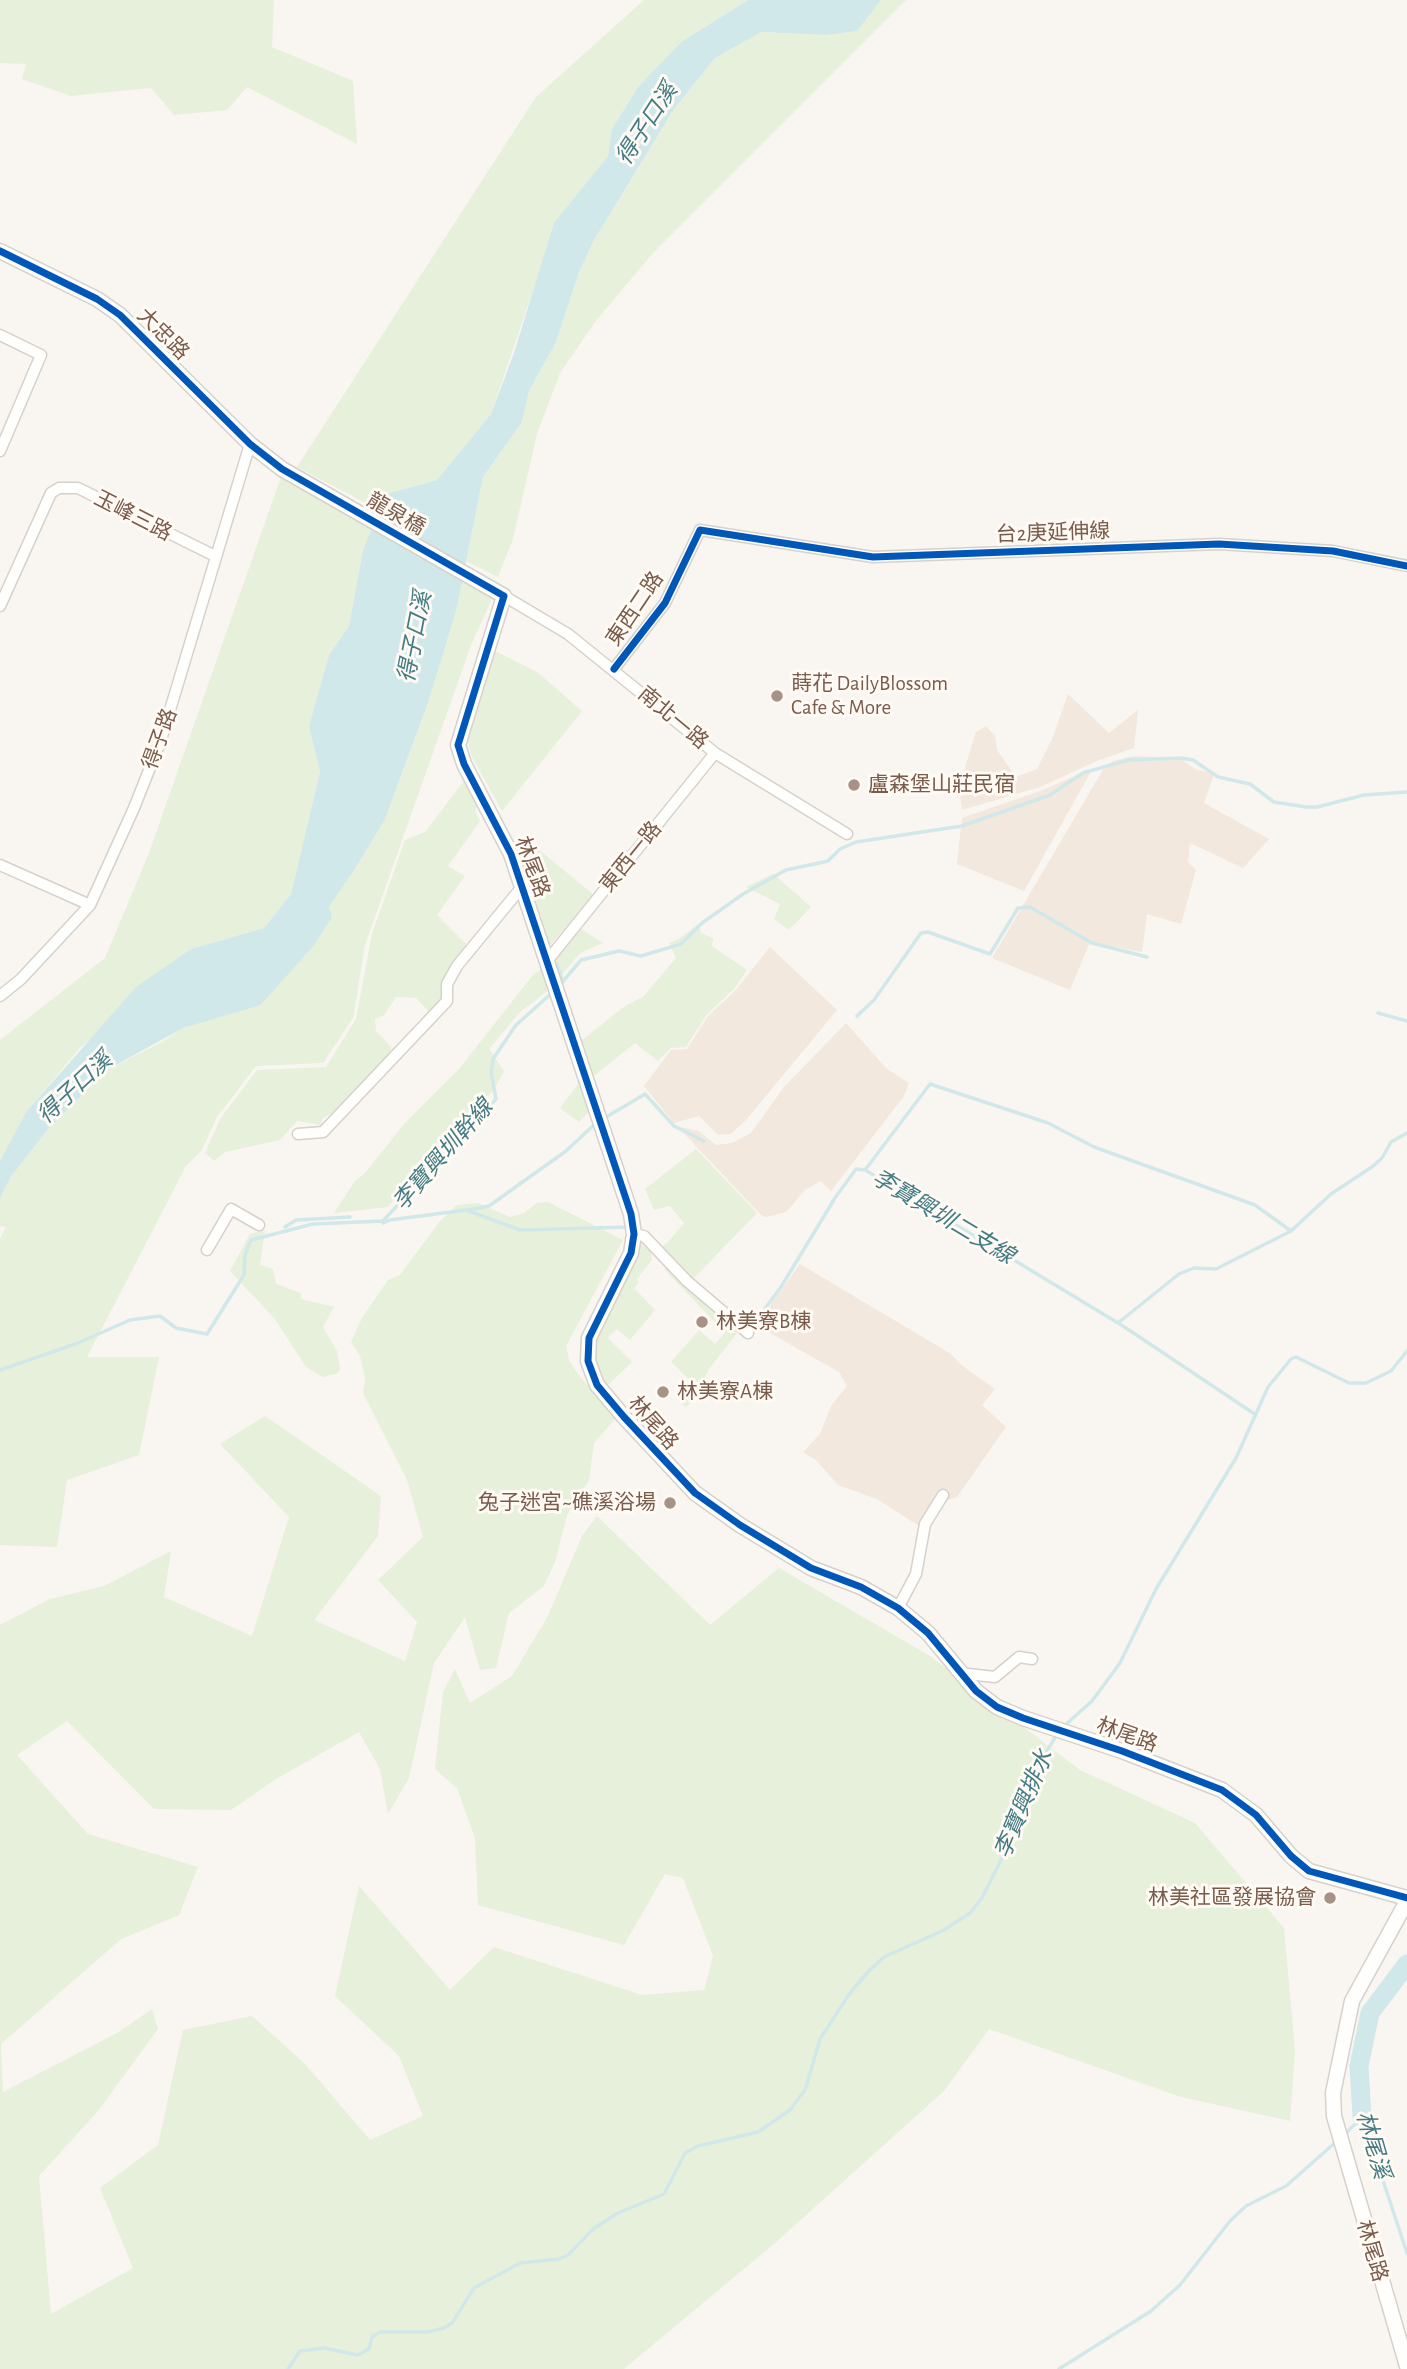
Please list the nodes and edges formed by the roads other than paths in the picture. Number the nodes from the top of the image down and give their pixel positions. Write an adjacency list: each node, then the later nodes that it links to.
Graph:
1 (0, 251): 3 (street, 大忠路)
2 (0, 335): 4 (street)
3 (250, 444): 5 (street, 大忠路); 7 (street, 得子路)
4 (0, 451)
5 (282, 469): 9 (street, 龍泉橋)
6 (700, 530): 8 (street, 台2庚延伸線); 11 (street, 東西二路)
7 (215, 556): 10 (street, 玉峰三路); 16 (street, 得子路)
8 (1407, 566)
9 (499, 593): 11 (street, 南北一路); 15 (street, 林尾路)
10 (0, 606)
11 (614, 669): 12 (street, 南北一路)
12 (715, 753): 13 (street, 南北一路); 17 (street, 東西一路)
13 (847, 834)
14 (0, 865): 16 (street)
15 (521, 888): 17 (street, 林尾路); 19 (street)
16 (90, 905): 18 (street, 得子路)
17 (547, 961): 21 (street, 林尾路)
18 (0, 996)
19 (298, 1134)
20 (259, 1225): 22 (street)
21 (634, 1234): 23 (street); 25 (street, 林尾路)
22 (207, 1250)
23 (748, 1333)
24 (943, 1495): 25 (street)
25 (898, 1608): 27 (street, 林尾路)
26 (1032, 1659): 27 (street)
27 (960, 1673): 28 (street, 林尾路)
28 (1407, 1900): 29 (street, 林尾路)
29 (1407, 2366)

